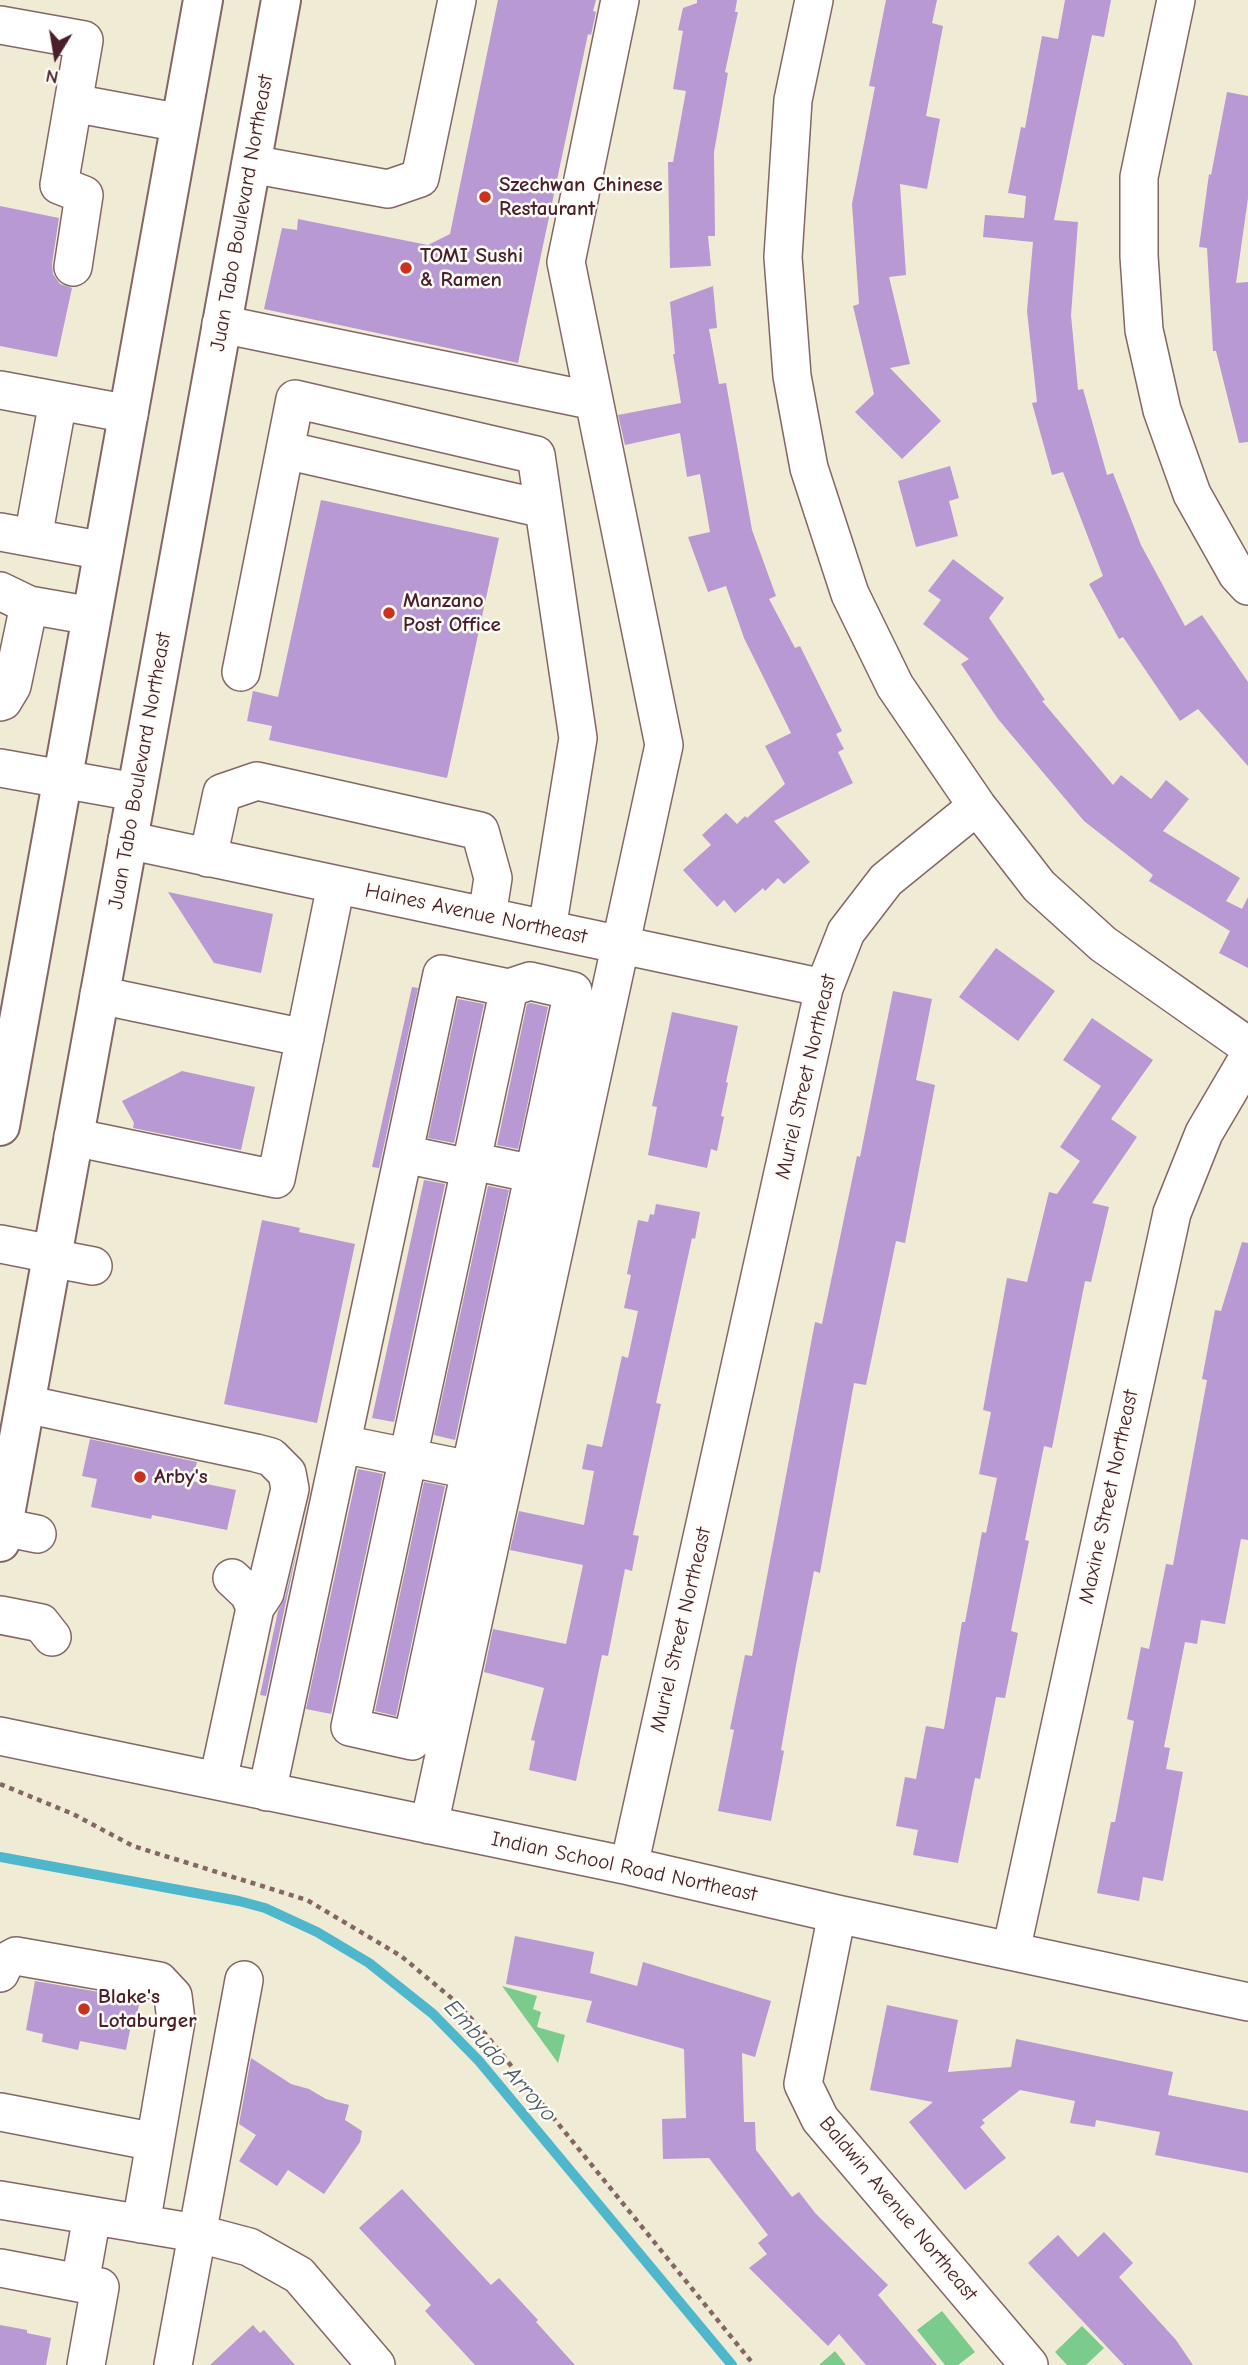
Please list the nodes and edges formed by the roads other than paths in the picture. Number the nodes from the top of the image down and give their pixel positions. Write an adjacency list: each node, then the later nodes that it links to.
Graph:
1 (203, 0): 9 (main road)
2 (281, 0): 10 (main road, Juan Tabo Boulevard Northeast)
3 (457, 0): 10 (street)
4 (620, 0): 15 (street)
5 (814, 0): 29 (street)
6 (1177, 0): 21 (street)
7 (0, 25): 8 (street)
8 (73, 103): 9 (street); 11 (street)
9 (181, 123): 16 (main road)
10 (251, 164): 12 (main road, Juan Tabo Boulevard Northeast)
11 (73, 267)
12 (221, 324): 15 (street); 28 (main road, Juan Tabo Boulevard Northeast)
13 (0, 390): 14 (street)
14 (58, 401): 16 (street); 19 (street)
15 (594, 401): 35 (street)
16 (129, 414): 20 (main road)
17 (285, 450): 18 (street); 18 (street); 24 (street)
18 (544, 509): 34 (street)
19 (17, 535): 20 (street)
20 (104, 551): 23 (main road)
21 (1243, 580)
22 (14, 598): 23 (street); 25 (street)
23 (92, 616): 27 (main road)
24 (240, 672)
25 (0, 702)
26 (0, 768): 27 (street)
27 (63, 779): 28 (street); 42 (main road)
28 (135, 793): 30 (main road, Juan Tabo Boulevard Northeast)
29 (977, 806): 37 (street, Muriel Street Northeast); 40 (street)
30 (127, 840): 31 (street, Haines Avenue Northeast); 38 (main road, Juan Tabo Boulevard Northeast)
31 (208, 858): 32 (street, Haines Avenue Northeast); 33 (street)
32 (336, 885): 33 (street, Haines Avenue Northeast); 39 (street)
33 (487, 916): 34 (street, Haines Avenue Northeast)
34 (547, 929): 35 (street, Haines Avenue Northeast)
35 (621, 945): 37 (street, Haines Avenue Northeast); 62 (street)
36 (509, 988): 44 (street); 45 (street); 46 (street)
37 (824, 988): 63 (street, Muriel Street Northeast)
38 (99, 995): 39 (street); 43 (main road, Juan Tabo Boulevard Northeast)
39 (305, 1038): 43 (street)
40 (1248, 1046)
41 (1248, 1058): 65 (street, Maxine Street Northeast)
42 (0, 1126)
43 (73, 1137): 48 (main road, Juan Tabo Boulevard Northeast)
44 (404, 1154): 45 (street); 51 (street)
45 (471, 1164): 46 (street); 52 (street)
46 (534, 1174): 53 (street)
47 (0, 1244): 48 (street)
48 (52, 1256): 49 (street); 50 (main road, Juan Tabo Boulevard Northeast)
49 (93, 1266)
50 (25, 1404): 54 (main road, Juan Tabo Boulevard Northeast); 56 (street)
51 (342, 1444): 52 (street); 61 (street)
52 (408, 1457): 53 (street); 53 (street)
53 (470, 1470)
54 (13, 1534)
55 (232, 1578): 56 (street)
56 (255, 1608): 60 (street)
57 (0, 1615): 58 (street)
58 (52, 1637)
59 (0, 1736): 60 (street, Indian School Road Northeast)
60 (218, 1782): 61 (street, Indian School Road Northeast)
61 (267, 1791): 62 (street, Indian School Road Northeast)
62 (429, 1825): 63 (street, Indian School Road Northeast)
63 (629, 1867): 64 (street, Indian School Road Northeast)
64 (837, 1914): 65 (street, Indian School Road Northeast); 80 (street, Baldwin Avenue Northeast)
65 (1011, 1951): 68 (street, Indian School Road Northeast)
66 (0, 1973): 70 (street)
67 (244, 1980): 74 (street)
68 (1248, 2002)
69 (0, 2112): 70 (street)
70 (155, 2142): 73 (street)
71 (0, 2200): 72 (street)
72 (92, 2216): 73 (street); 76 (street)
73 (141, 2224): 74 (street)
74 (196, 2233): 78 (street); 79 (street)
75 (0, 2268): 76 (street)
76 (80, 2283): 77 (street)
77 (86, 2365)
78 (173, 2365)
79 (376, 2365)
80 (1030, 2365)

